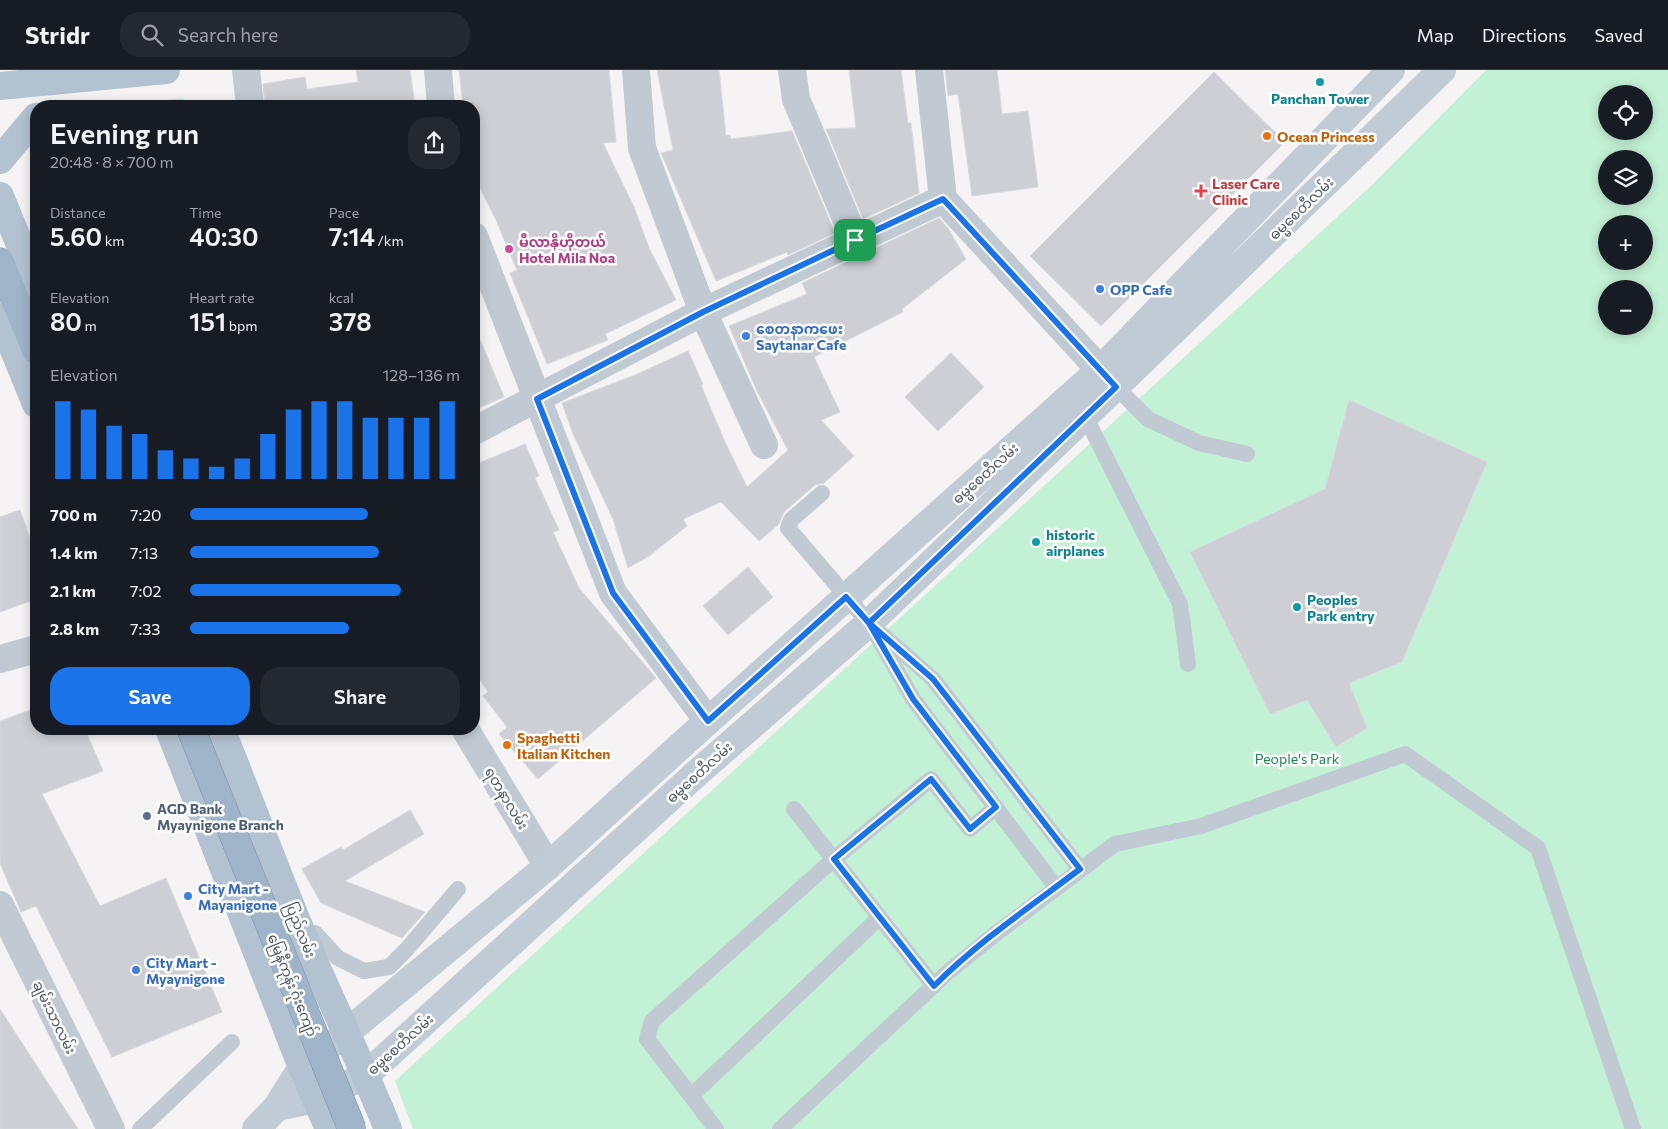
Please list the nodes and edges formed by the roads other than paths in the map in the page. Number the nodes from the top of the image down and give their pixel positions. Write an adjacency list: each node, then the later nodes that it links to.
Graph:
1 (166, 70): 9 (main road)
2 (246, 70): 12 (street)
3 (438, 70): 13 (street)
4 (636, 70): 22 (street)
5 (792, 70): 18 (street)
6 (929, 70): 17 (street)
7 (1391, 70): 25 (main road, ဓမ္မစေတီလမ်း)
8 (1442, 70): 25 (main road, ဓမ္မစေတီလမ်း)
9 (75, 78): 10 (main road); 11 (main road)
10 (0, 86)
11 (52, 100)
12 (249, 100)
13 (440, 100)
14 (30, 123): 15 (main road)
15 (0, 160)
16 (0, 196): 21 (main road)
17 (943, 199): 18 (street); 25 (street)
18 (855, 240): 22 (street)
19 (480, 252): 27 (street)
20 (0, 262): 24 (highway)
21 (30, 269)
22 (703, 312): 27 (street); 30 (street)
23 (0, 316): 26 (main road)
24 (30, 335)
25 (1108, 378): 28 (main road, ဓမ္မစေတီလမ်း); 31 (lane); 33 (main road, ဓမ္မစေတီလမ်း)
26 (30, 389)
27 (537, 399): 29 (street); 38 (street)
28 (1085, 416): 34 (main road, ဓမ္မစေတီလမ်း); 37 (lane)
29 (480, 428)
30 (764, 445)
31 (1247, 454)
32 (822, 493): 33 (lane)
33 (846, 597): 34 (lane); 38 (main road, ဓမ္မစေတီလမ်း)
34 (869, 623): 43 (lane); 47 (lane); 57 (main road, ဓမ္မစေတီလမ်း)
35 (30, 651): 36 (street)
36 (0, 659)
37 (1188, 664)
38 (708, 721): 46 (main road, ဓမ္မစေတီလမ်း)
39 (171, 735): 56 (main road)
40 (193, 735): 65 (highway, မြေနီကုန်း ဂုံးကျော်, bridge)
41 (223, 735): 52 (main road, ပြည်လမ်း)
42 (469, 735): 46 (street, ရတနာလမ်း)
43 (996, 807): 45 (lane); 48 (lane)
44 (794, 809): 45 (lane)
45 (834, 859): 51 (lane); 58 (lane)
46 (548, 866): 54 (main road, ဓမ္မစေတီလမ်း)
47 (1080, 869): 48 (lane); 69 (lane)
48 (1056, 887): 53 (lane)
49 (458, 889): 52 (lane)
50 (0, 904): 61 (street, ချမ်းသာလမ်း)
51 (880, 917): 53 (lane); 58 (lane)
52 (303, 936): 54 (main road, ပြည်လမ်း)
53 (934, 986): 68 (lane)
54 (346, 1034): 56 (main road, ဓမ္မစေတီလမ်း); 57 (main road, ပြည်လမ်း)
55 (232, 1042): 62 (lane)
56 (302, 1067): 59 (main road); 60 (main road, ဓမ္မစေတီလမ်း)
57 (366, 1075): 59 (main road, ဓမ္မစေတီလမ်း); 66 (main road, ပြည်လမ်း)
58 (691, 1096): 67 (lane)
59 (316, 1099): 60 (main road, ဓမ္မစေတီလမ်း); 64 (main road)
60 (277, 1107): 63 (main road)
61 (110, 1129)
62 (140, 1129)
63 (256, 1129)
64 (329, 1129)
65 (352, 1129)
66 (388, 1129)
67 (716, 1129)
68 (780, 1129)
69 (1633, 1129)

